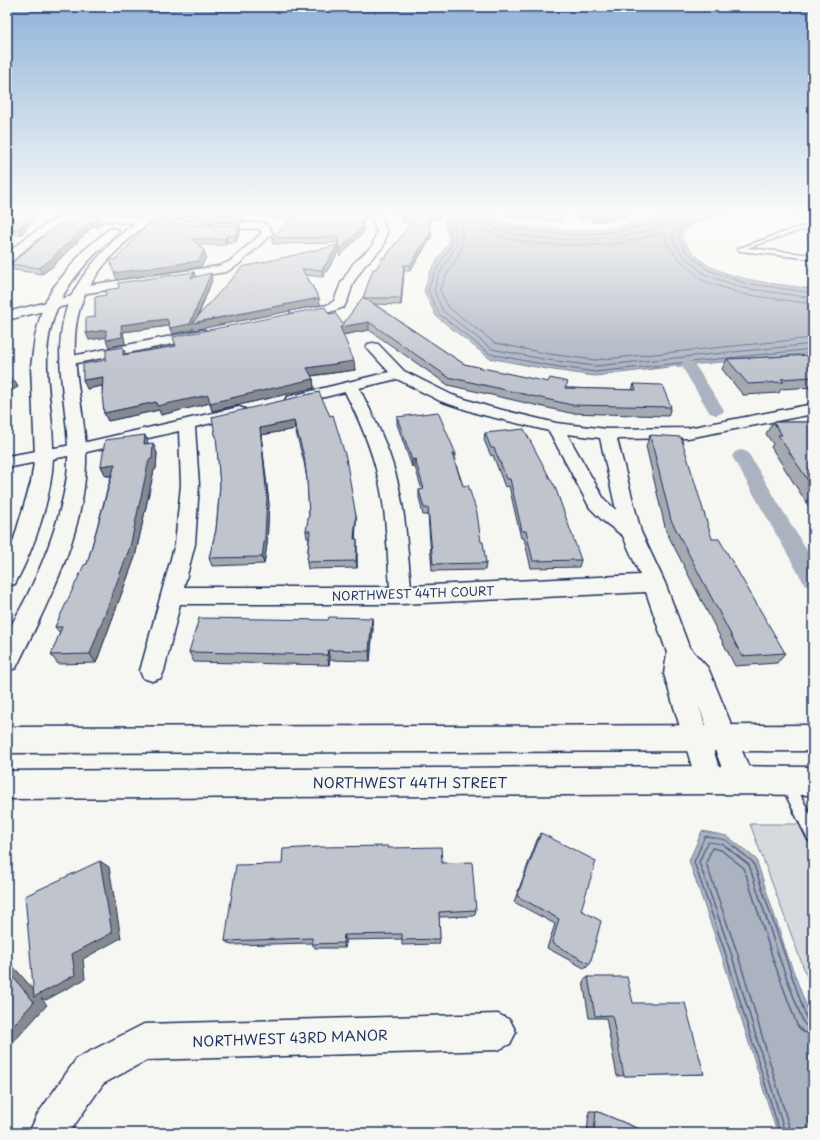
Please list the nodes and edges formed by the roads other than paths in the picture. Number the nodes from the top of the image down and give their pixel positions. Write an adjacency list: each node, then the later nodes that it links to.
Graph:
1 (77, 267): 6 (street)
2 (98, 267): 5 (street)
3 (226, 267): 5 (street)
4 (357, 267): 8 (street)
5 (78, 295): 6 (street); 11 (street)
6 (50, 306): 7 (street); 21 (street)
7 (7, 316)
8 (284, 317)
9 (214, 331): 11 (street)
10 (372, 347): 12 (street)
11 (68, 361): 20 (street)
12 (399, 374): 13 (street); 18 (street)
13 (350, 386): 14 (street); 26 (street)
14 (274, 404)
15 (252, 409): 17 (street)
16 (813, 409): 19 (street)
17 (187, 424): 20 (street); 27 (street)
18 (556, 428): 19 (street); 23 (street)
19 (607, 434): 23 (street)
20 (78, 450): 21 (street); 29 (street)
21 (44, 456): 22 (street); 24 (street)
22 (7, 462)
23 (631, 532): 25 (street)
24 (7, 578)
25 (654, 583): 26 (street, NORTHWEST 44TH COURT); 28 (street)
26 (401, 595): 27 (street, NORTHWEST 44TH COURT)
27 (172, 596): 30 (street)
28 (679, 653): 31 (street); 32 (street)
29 (7, 660)
30 (152, 670)
31 (695, 738): 32 (street); 34 (street); 35 (street)
32 (723, 738): 33 (street); 36 (street)
33 (813, 738)
34 (7, 740)
35 (709, 780): 36 (street, NORTHWEST 44TH STREET); 38 (street, NORTHWEST 44TH STREET)
36 (740, 780): 37 (street, NORTHWEST 44TH STREET)
37 (800, 781): 39 (lane)
38 (7, 785)
39 (813, 835)
40 (498, 1032): 41 (street, NORTHWEST 43RD MANOR)
41 (48, 1133)

